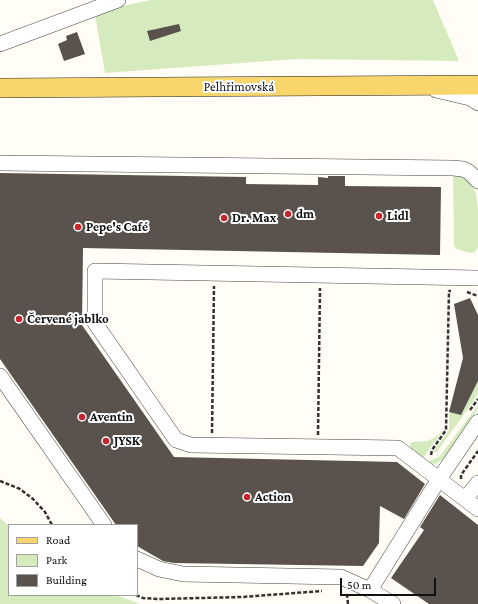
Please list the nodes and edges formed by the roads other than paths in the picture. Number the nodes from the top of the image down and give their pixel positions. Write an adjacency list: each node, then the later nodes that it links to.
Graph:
1 (118, 0): 2 (lane)
2 (0, 44)
3 (478, 85): 4 (main road, Pelhřimovská)
4 (422, 86): 5 (main road, Pelhřimovská); 6 (lane)
5 (0, 88)
6 (478, 102)
7 (0, 163): 8 (lane)
8 (478, 181)
9 (478, 278): 12 (lane)
10 (0, 376): 16 (lane)
11 (478, 422): 12 (lane)
12 (439, 479): 14 (lane); 18 (lane)
13 (478, 483): 14 (lane)
14 (462, 497): 15 (lane)
15 (478, 509)
16 (103, 524)
17 (138, 559): 18 (lane)
18 (370, 590): 19 (lane)
19 (393, 604)

